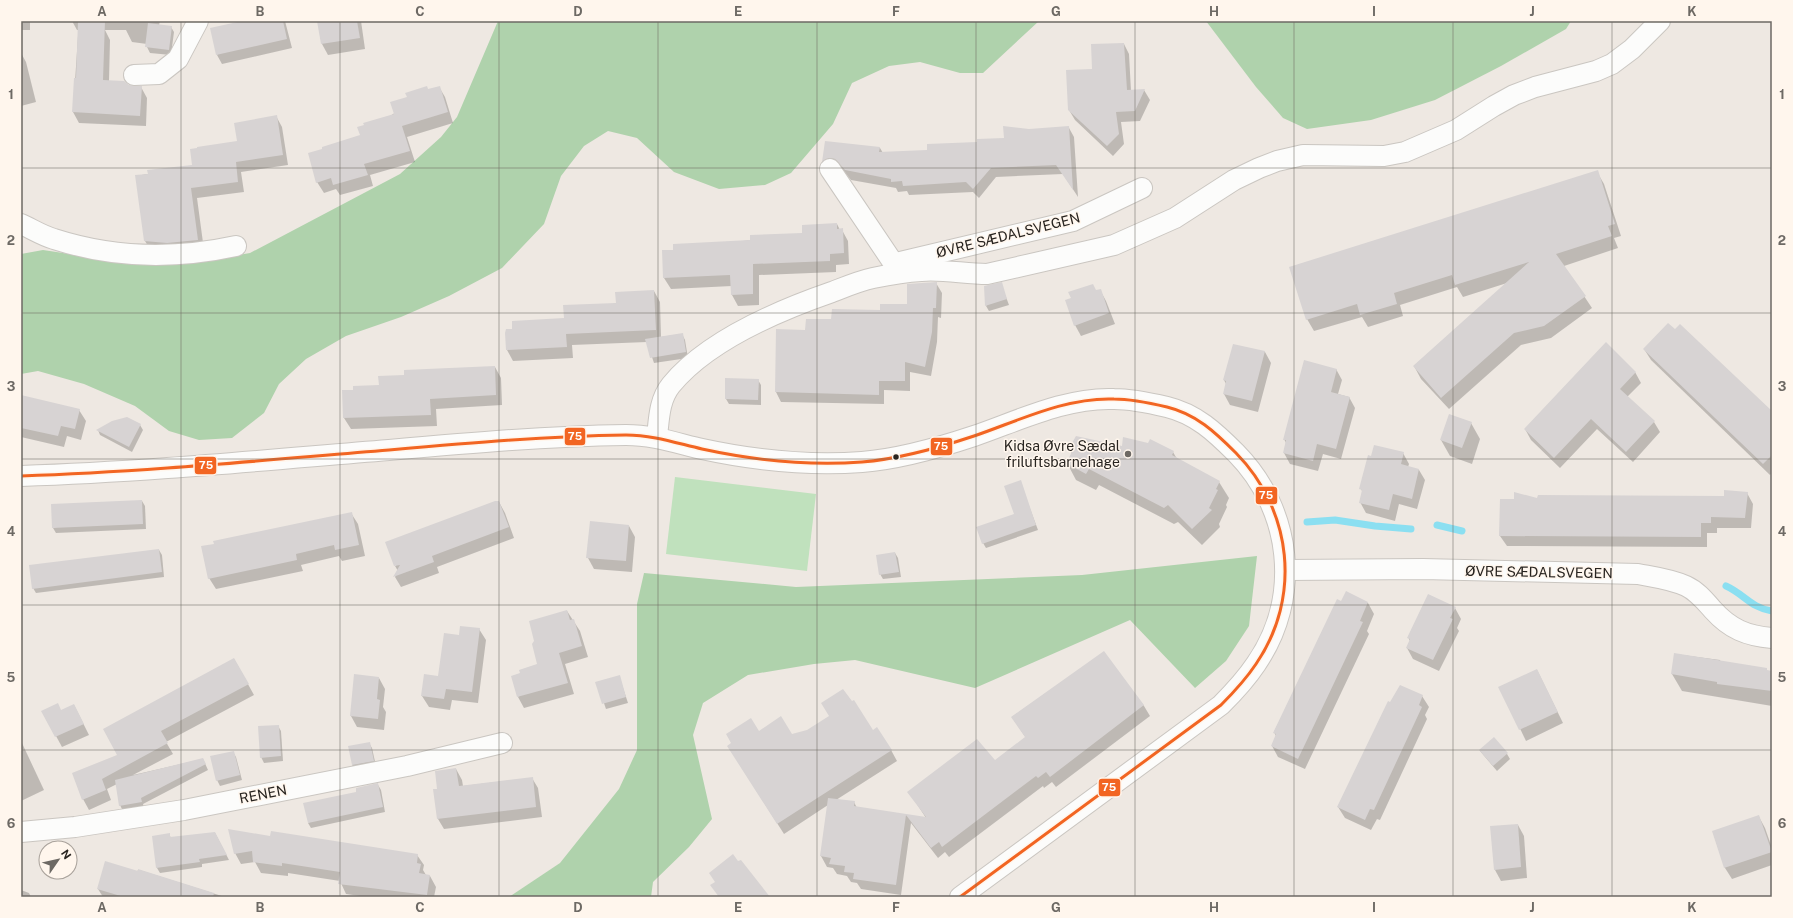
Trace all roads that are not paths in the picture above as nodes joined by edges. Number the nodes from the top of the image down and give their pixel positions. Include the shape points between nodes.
1 (198, 21) edge
2 (1660, 21) edge
3 (134, 74) dead end
4 (830, 170) dead end
5 (1142, 188) dead end
6 (21, 224) edge
7 (236, 246) dead end
8 (894, 264) junction
9 (871, 278) junction
10 (657, 437) junction
11 (21, 476) edge
12 (1286, 570) junction
13 (1772, 638) edge
14 (502, 742) dead end
15 (21, 832) edge
16 (960, 897) edge

1 - 3 street via 178,59 159,74
2 - 9 street, ØVRE SÆDALSVEGEN via 1632,49 1612,64 1514,95 1456,130 1405,152 1384,156 1303,155 1278,161 1234,180 1175,218 1114,245 987,274 943,270
4 - 8 street
5 - 8 street, ØVRE SÆDALSVEGEN via 1073,221
6 - 7 street via 53,239 93,249 136,255 173,255
8 - 9 street, ØVRE SÆDALSVEGEN
9 - 10 street, ØVRE SÆDALSVEGEN via 803,302 758,322 713,348 670,386 661,404
10 - 11 street via 632,435 490,441 208,465
10 - 12 street via 704,449 790,462 862,462 896,458 926,450 1079,402 1112,398 1167,407 1185,412 1202,422 1256,477 1277,521
12 - 13 street, ØVRE SÆDALSVEGEN via 1423,569 1638,574 1687,586 1734,628 1757,637
12 - 16 street via 1280,613 1270,640 1258,662 1236,690 1196,725
14 - 15 street, RENEN via 407,766 184,810 76,827

